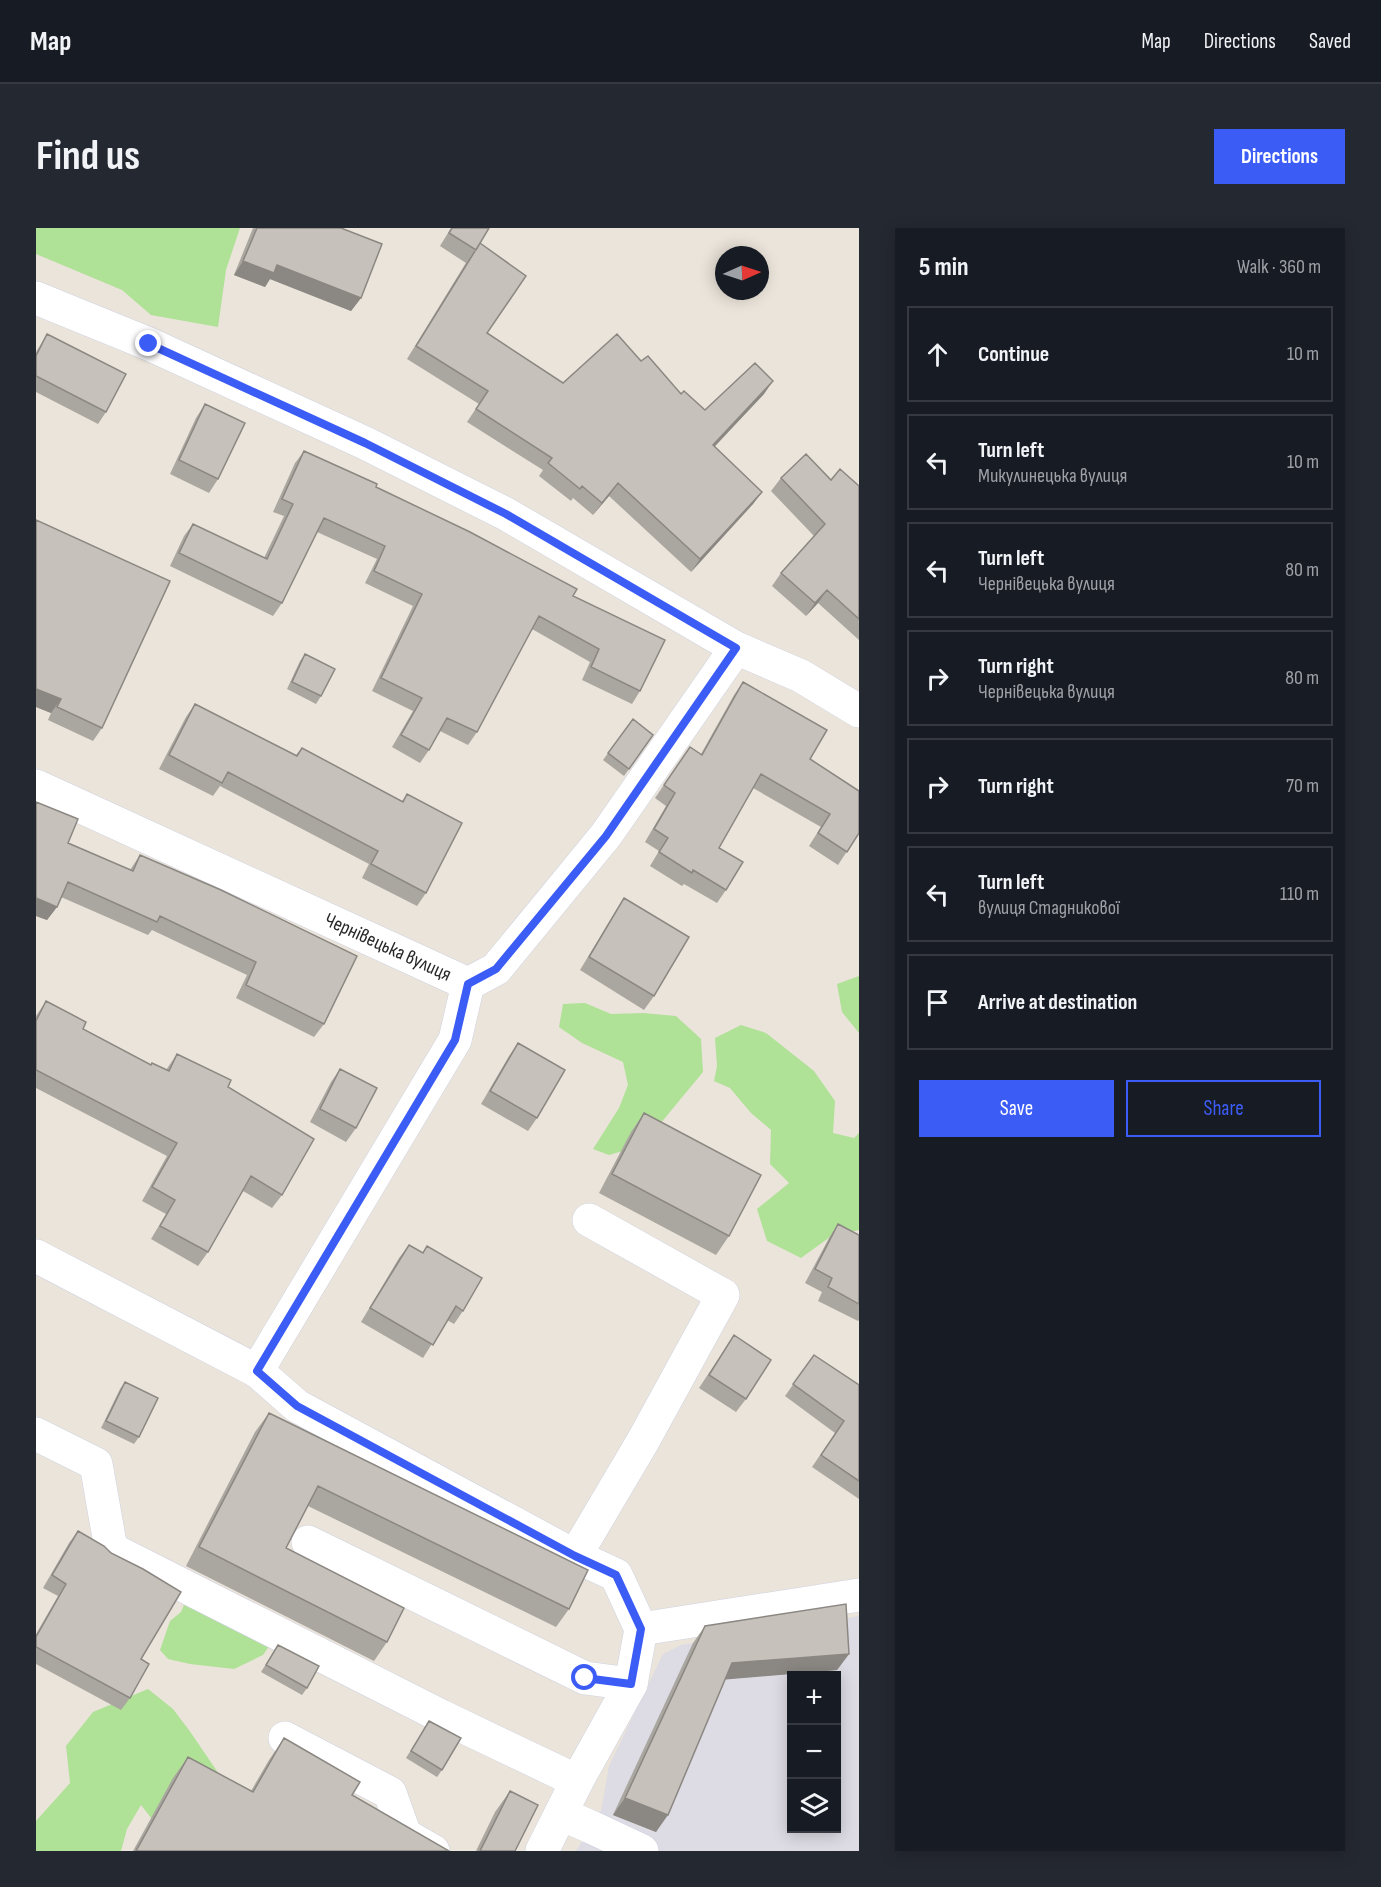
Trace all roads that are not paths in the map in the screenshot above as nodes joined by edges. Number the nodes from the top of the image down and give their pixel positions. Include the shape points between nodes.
1 (36, 298) edge
2 (736, 648) junction
3 (859, 711) edge
4 (36, 786) edge
5 (468, 984) junction
6 (589, 1220) dead end
7 (36, 1256) edge
8 (257, 1371) junction
9 (36, 1434) edge
10 (308, 1542) dead end
11 (575, 1556) junction
12 (859, 1595) edge
13 (641, 1629) junction
14 (631, 1684) junction
15 (285, 1738) edge
16 (577, 1781) junction
17 (561, 1814) junction
18 (433, 1851) edge
19 (542, 1851) edge
20 (642, 1851) edge

1 - 2 street via 149,344 365,443 506,514
2 - 3 street via 801,676
2 - 5 street via 606,836 496,969
4 - 5 street, Чернівецька вулиця
5 - 8 street, Чернівецька вулиця via 455,1040
6 - 11 street via 723,1295
7 - 8 street
8 - 11 street via 297,1406
9 - 16 street via 96,1464 111,1549
10 - 14 street via 585,1678
11 - 13 street via 616,1575
12 - 13 street
13 - 14 street
14 - 16 street
15 - 18 street via 390,1793 405,1835
16 - 17 street
17 - 19 street
17 - 20 street

